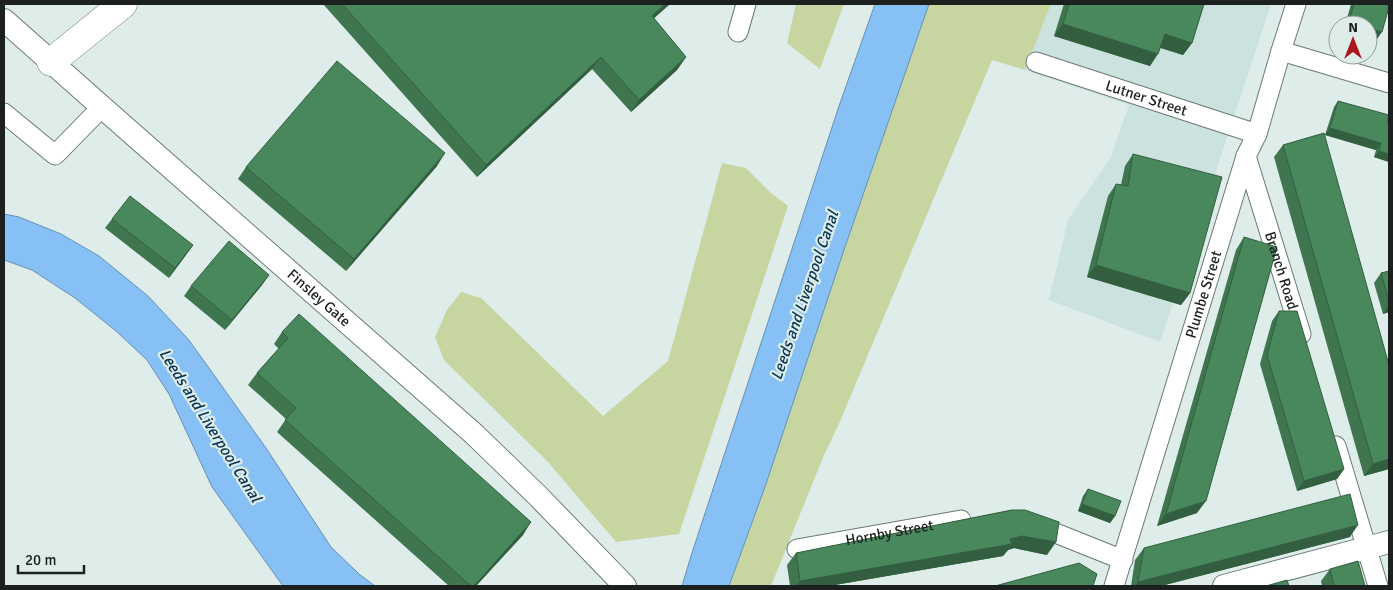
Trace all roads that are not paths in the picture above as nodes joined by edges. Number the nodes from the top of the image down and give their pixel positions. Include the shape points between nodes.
1 (123, 4) edge
2 (746, 4) edge
3 (1296, 4) edge
4 (4, 20) edge
5 (738, 32) dead end
6 (1281, 51) junction
7 (51, 62) junction
8 (1036, 62) dead end
9 (1389, 83) edge
10 (102, 107) junction
11 (4, 113) edge
12 (1257, 134) junction
13 (1246, 156) junction
14 (1308, 355) edge
15 (1331, 431) edge
16 (1015, 516) edge
17 (978, 518) edge
18 (1389, 542) edge
19 (1368, 548) junction
20 (797, 549) dead end
21 (1123, 560) junction
22 (1232, 585) edge
23 (625, 586) edge
24 (1114, 586) edge
25 (1378, 586) edge

1 - 7 main road
2 - 5 street
3 - 6 street, Plumbe Street
4 - 7 street, Finsley Gate
6 - 9 street
6 - 12 street, Plumbe Street
7 - 10 street, Finsley Gate
8 - 12 street, Lutner Street
10 - 11 street via 55,155
10 - 23 street, Finsley Gate via 474,434
12 - 13 street, Plumbe Street
13 - 14 street, Branch Road
13 - 21 street, Plumbe Street
15 - 19 street
16 - 21 street
17 - 20 street, Hornby Street
18 - 19 street
19 - 22 street
19 - 25 street
21 - 24 street, Plumbe Street

